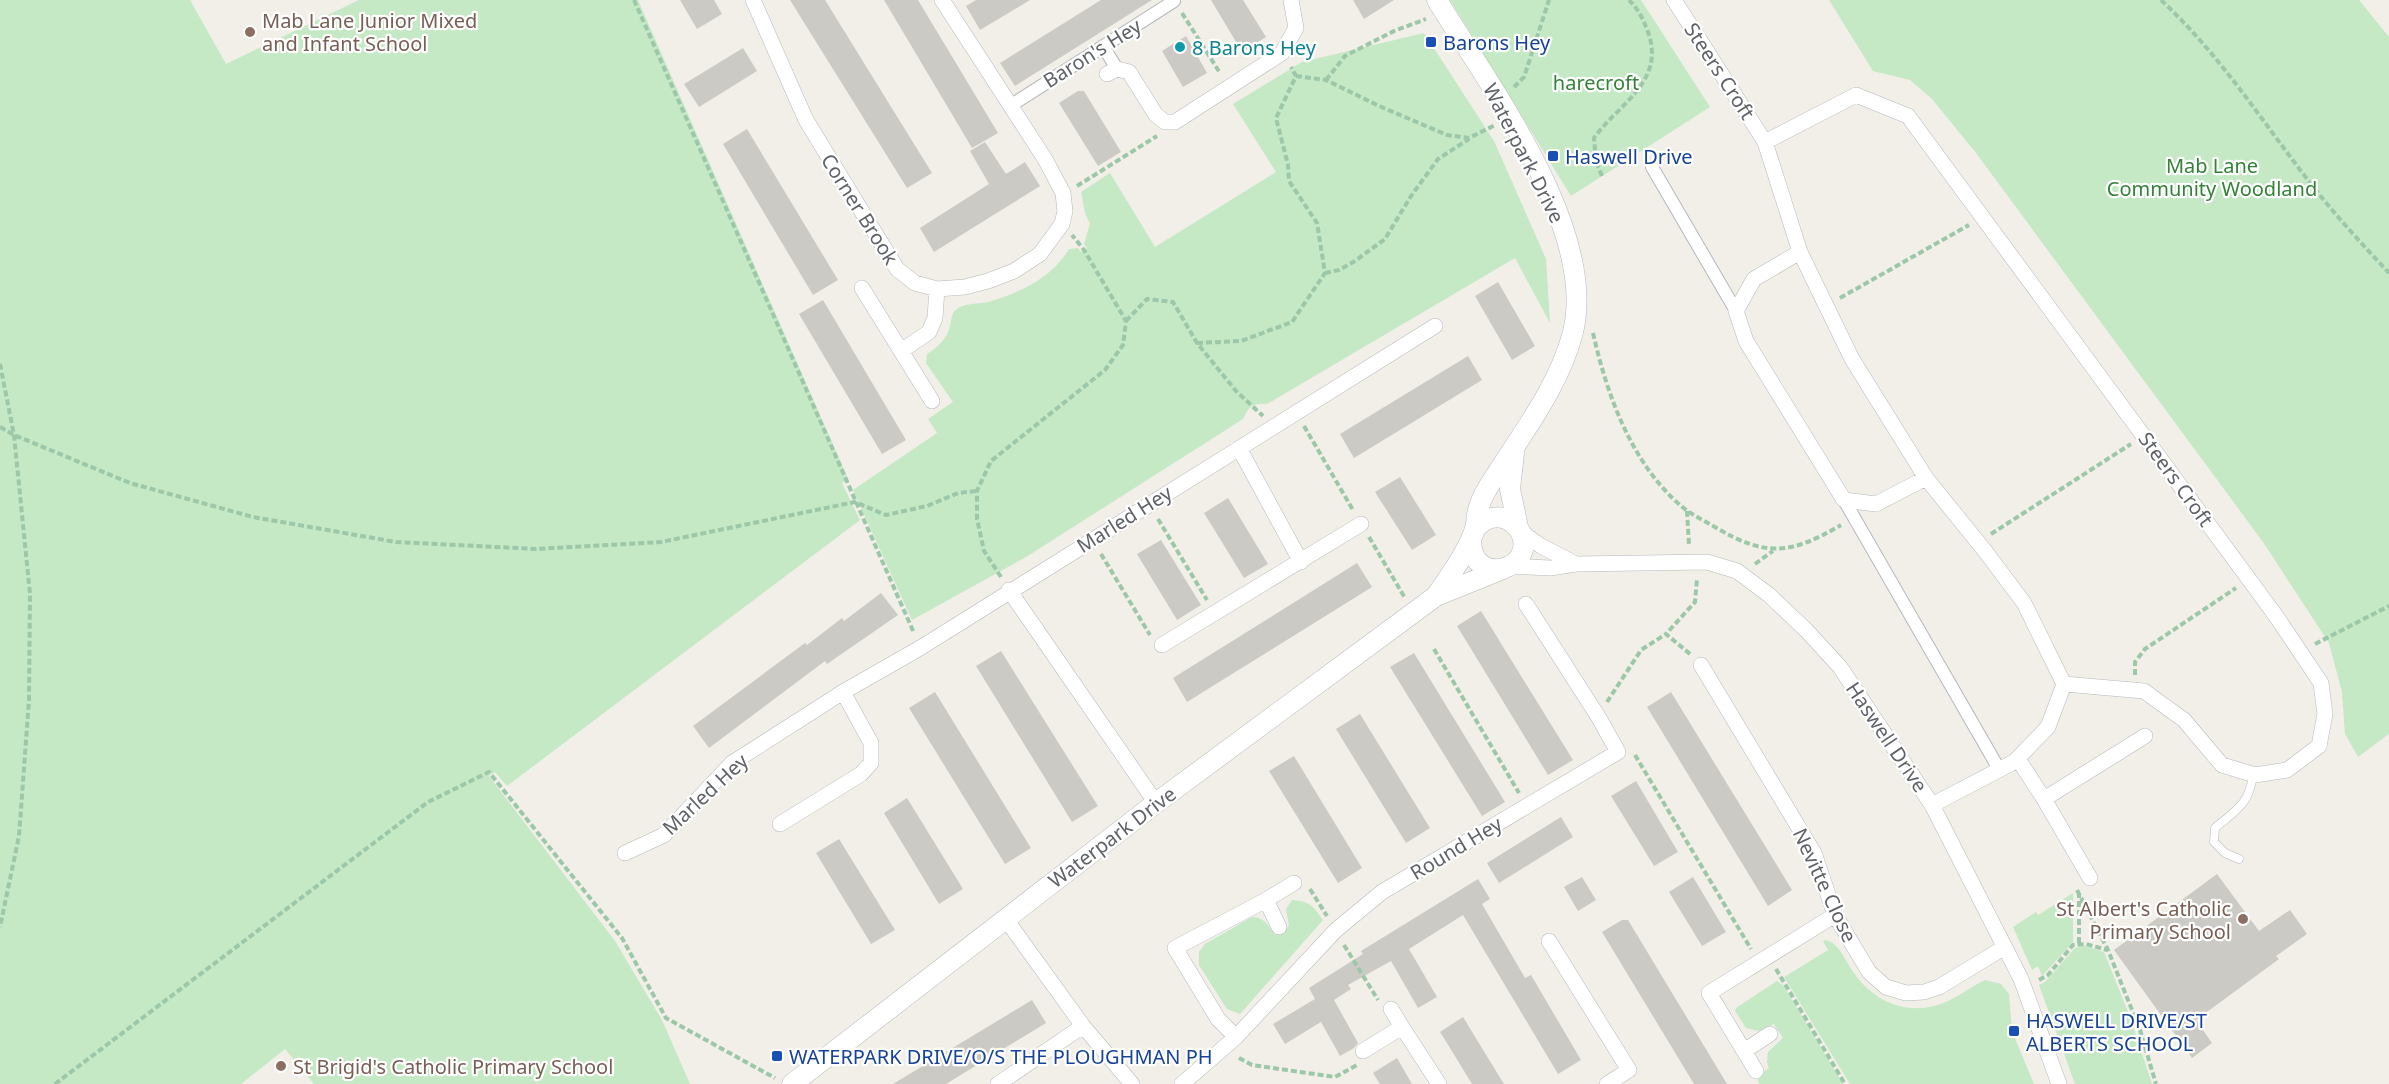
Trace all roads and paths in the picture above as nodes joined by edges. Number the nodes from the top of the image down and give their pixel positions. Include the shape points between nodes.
1 (634, 0) edge
2 (753, 0) edge
3 (942, 0) edge
4 (1291, 0) edge
5 (1549, 0) edge
6 (1629, 0) edge
7 (1674, 0) edge
8 (2161, 0) edge
9 (1174, 1) edge
10 (1441, 6) edge
11 (1103, 46) junction
12 (1282, 53) junction
13 (1112, 71) joint
14 (1296, 76) junction
15 (1326, 80) junction
16 (1228, 86) junction
17 (1507, 93) dead end
18 (1010, 106) junction
19 (1510, 118) junction
20 (1165, 122) junction
21 (1469, 138) junction
22 (1765, 142) junction
23 (1652, 167) dead end
24 (1602, 176) dead end
25 (1063, 193) junction
26 (1983, 217) junction
27 (1062, 224) junction
28 (1800, 252) junction
29 (1325, 273) junction
30 (2389, 273) edge
31 (861, 288) dead end
32 (937, 289) junction
33 (1826, 306) junction
34 (1736, 311) junction
35 (1126, 321) junction
36 (1435, 326) dead end
37 (1593, 331) dead end
38 (1197, 343) junction
39 (901, 351) junction
40 (0, 364) edge
41 (932, 401) dead end
42 (1273, 426) junction
43 (0, 427) edge
44 (14, 435) junction
45 (2144, 435) junction
46 (1515, 447) junction
47 (1239, 448) junction
48 (1926, 478) junction
49 (976, 490) junction
50 (1844, 500) junction
51 (855, 502) junction
52 (1149, 504) junction
53 (1687, 510) junction
54 (1854, 517) junction
55 (1361, 524) dead end
56 (1519, 529) junction
57 (1473, 534) junction
58 (1091, 539) junction
59 (1978, 543) junction
60 (1690, 561) junction
61 (1301, 562) junction
62 (1576, 564) junction
63 (1507, 567) junction
64 (2249, 579) junction
65 (1009, 590) junction
66 (1436, 596) junction
67 (1526, 604) dead end
68 (2389, 606) edge
69 (1215, 613) junction
70 (1666, 634) junction
71 (1162, 645) joint
72 (920, 648) junction
73 (1434, 649) dead end
74 (2300, 651) junction
75 (1701, 665) joint
76 (2064, 684) junction
77 (2136, 690) junction
78 (843, 692) junction
79 (1599, 718) junction
80 (2145, 736) dead end
81 (1618, 752) junction
82 (2018, 759) junction
83 (1999, 770) junction
84 (2253, 775) junction
85 (2044, 799) junction
86 (1156, 803) junction
87 (1932, 805) junction
88 (1526, 806) junction
89 (780, 824) dead end
90 (625, 852) dead end
91 (2238, 859) dead end
92 (2090, 878) joint
93 (1294, 883) dead end
94 (2079, 895) junction
95 (1266, 900) junction
96 (1835, 915) junction
97 (1005, 918) junction
98 (0, 927) edge
99 (1280, 927) dead end
100 (1549, 941) dead end
101 (2079, 943) junction
102 (2006, 947) junction
103 (2108, 950) junction
104 (1764, 960) junction
105 (2021, 979) junction
106 (1391, 1009) dead end
107 (1083, 1026) junction
108 (1402, 1027) junction
109 (1770, 1034) dead end
110 (1236, 1037) junction
111 (1223, 1049) junction
112 (1363, 1051) joint
113 (1744, 1051) junction
114 (1756, 1071) dead end
115 (784, 1081) edge
116 (55, 1084) edge
117 (998, 1084) edge
118 (1132, 1084) edge
119 (1182, 1084) edge
120 (1439, 1084) edge
121 (1607, 1084) edge
122 (1845, 1084) edge
123 (2059, 1084) edge
124 (2156, 1084) edge

1 - 51 path
2 - 32 street, Corner Brook via 806,120 897,269 915,283
3 - 18 street
4 - 12 street via 1296,28
5 - 17 path via 1524,77
6 - 24 path via 1640,10 1650,39 1652,67 1639,89 1594,138
7 - 22 street, Steers Croft
8 - 30 path via 2211,51 2311,184
9 - 11 street, Baron's Hey
9 - 16 path
10 - 15 path via 1345,56
10 - 19 street, Waterpark Drive
11 - 13 street
11 - 18 street, Baron's Hey
12 - 14 path
12 - 16 street
13 - 20 street, Baron's Hey via 1129,72 1156,115
14 - 15 path
14 - 29 path via 1276,118 1289,182 1317,223
15 - 21 path via 1447,135
16 - 20 street via 1175,122
18 - 25 street
19 - 21 path
19 - 46 street, Waterpark Drive via 1559,216 1573,264 1578,303 1565,357
20 - 25 path via 1159,135
21 - 29 path via 1438,159 1385,239 1355,261
22 - 26 street, Steers Croft via 1856,95 1908,116
22 - 28 street, Steers Croft
23 - 34 street
25 - 27 street
26 - 33 path
26 - 45 street, Steers Croft
27 - 32 street, Corner Brook via 1040,254 1014,270 965,287
27 - 35 path via 1084,250
28 - 33 street, Steers Croft
28 - 34 street via 1754,279
29 - 38 path via 1292,322 1241,341
31 - 39 street
32 - 39 street via 935,318 929,332
33 - 48 street, Steers Croft via 1852,359
34 - 50 street via 1746,341
35 - 38 path via 1147,299 1173,302
35 - 49 path via 1123,345 1106,370 992,461
36 - 42 street, Marled Hey
37 - 53 path via 1626,433 1642,462
38 - 42 path via 1236,391
39 - 41 street
40 - 44 path
42 - 47 street, Marled Hey
43 - 44 path
44 - 51 path via 130,483 253,517 396,542 537,549 661,542
44 - 98 path via 30,594 29,700 19,836
45 - 59 path
45 - 64 street, Steers Croft
46 - 56 street, Waterpark Drive via 1510,489
46 - 57 street, Waterpark Drive via 1478,507
47 - 52 street, Marled Hey
47 - 61 street
48 - 50 street via 1876,504
48 - 59 street, Steers Croft
49 - 51 path via 886,515
49 - 65 path via 984,551
50 - 54 street
51 - 72 path
52 - 58 street, Marled Hey
52 - 69 path
53 - 54 path via 1752,547 1774,551 1802,544
53 - 60 path
54 - 83 street
55 - 61 street
56 - 57 street via 1496,517 1488,519
56 - 62 street, Haswell Drive
56 - 63 street, Waterpark Drive via 1523,538 1521,554
57 - 63 street via 1473,556 1479,563 1495,570
57 - 66 street, Waterpark Drive
58 - 65 street, Marled Hey
58 - 71 path via 1153,640
59 - 76 street, Steers Croft via 2024,603
60 - 62 street, Haswell Drive
60 - 70 path via 1697,580 1695,602
60 - 87 street, Haswell Drive via 1737,571 1806,630 1840,667
61 - 69 street
62 - 63 street, Haswell Drive
63 - 66 street, Waterpark Drive
64 - 74 street, Steers Croft
64 - 77 path via 2145,648 2135,663
65 - 72 street, Marled Hey
65 - 86 street
66 - 86 street, Waterpark Drive
67 - 79 street
68 - 74 path
69 - 71 street
70 - 75 path
70 - 79 path via 1641,650
72 - 78 street, Marled Hey
73 - 88 path
74 - 84 street, Steers Croft via 2321,683 2325,714 2319,746 2287,770
75 - 96 street, Nevitte Close via 1814,853
76 - 77 street, Steers Croft
76 - 82 street via 2048,727
77 - 84 street, Steers Croft via 2144,691 2184,720 2222,765
78 - 89 street via 871,743 871,763 861,774
78 - 90 street, Marled Hey via 732,763 664,835
79 - 81 street
80 - 85 street
81 - 88 street, Round Hey
81 - 104 path via 1629,744
82 - 83 street
82 - 85 street
83 - 87 street
84 - 91 lane via 2250,792 2241,807 2215,828 2214,842
85 - 92 street
86 - 97 street, Waterpark Drive
87 - 102 street, Haswell Drive
88 - 110 street, Round Hey via 1382,892 1336,930
92 - 94 path via 2077,889
93 - 95 street
94 - 101 path
94 - 103 path
95 - 99 street
95 - 110 street via 1175,948 1218,1019
96 - 102 street, Nevitte Close via 1869,972 1886,987 1906,993 1939,987
96 - 104 street
97 - 107 street
97 - 115 street, Waterpark Drive
100 - 121 street via 1629,1070
101 - 103 path
101 - 105 path via 2040,981 2036,973
102 - 105 street, Haswell Drive
103 - 124 path via 2140,1030
104 - 113 street via 1709,993
104 - 122 path
105 - 123 street, Haswell Drive
106 - 108 street
107 - 117 street
107 - 118 street
108 - 112 street
108 - 120 street
109 - 113 street
110 - 111 street, Round Hey
111 - 112 path via 1252,1065 1335,1077 1359,1064
111 - 119 street, Round Hey
113 - 114 street
115 - 116 path via 666,1018 622,938 489,771 428,802

